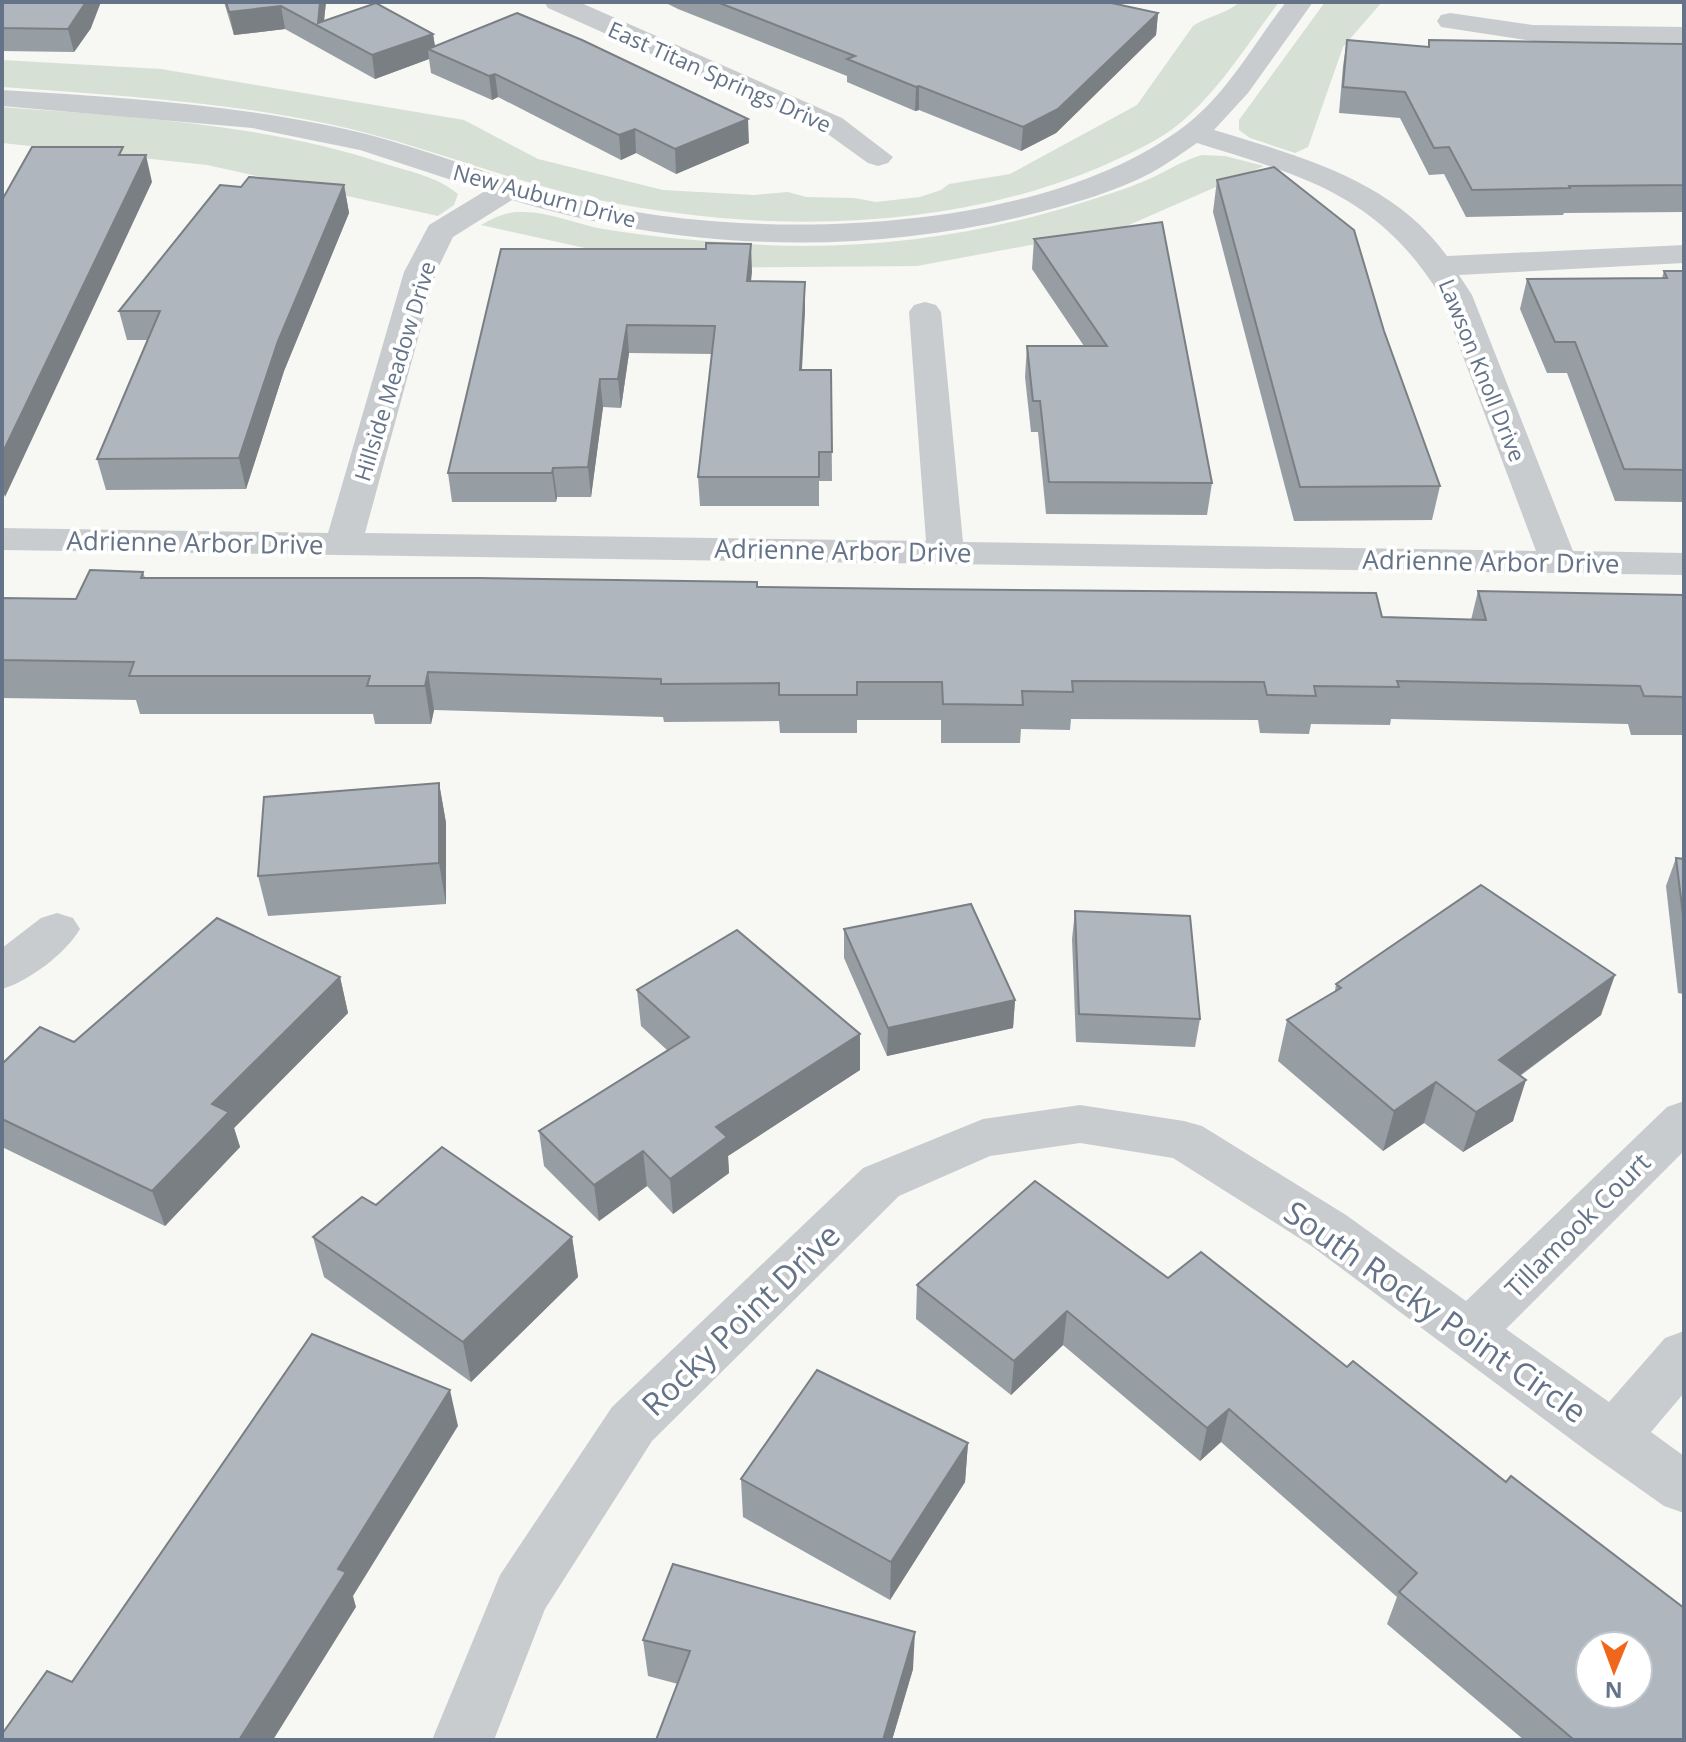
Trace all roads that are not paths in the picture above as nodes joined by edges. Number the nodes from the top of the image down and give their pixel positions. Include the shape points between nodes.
1 (557, 2) edge
2 (1300, 2) edge
3 (1450, 21) dead end
4 (1684, 35) edge
5 (2, 98) edge
6 (1194, 133) junction
7 (878, 157) dead end
8 (508, 189) junction
9 (1684, 254) edge
10 (1441, 266) junction
11 (925, 312) dead end
12 (2, 539) edge
13 (344, 543) junction
14 (945, 552) junction
15 (1559, 563) junction
16 (1684, 564) edge
17 (57, 929) dead end
18 (2, 972) edge
19 (1684, 1120) edge
20 (1184, 1140) joint
21 (1470, 1331) junction
22 (1684, 1354) edge
23 (1612, 1438) junction
24 (1684, 1488) edge
25 (463, 1740) edge

1 - 7 street, East Titan Springs Drive via 832,124
2 - 6 street, New Auburn Drive via 1222,108
3 - 4 street via 1533,33
5 - 8 street, New Auburn Drive via 255,120 369,144
6 - 8 street, New Auburn Drive via 1153,161 1074,193 985,216 890,229 712,231 617,218
6 - 10 street, Lawson Knoll Drive via 1320,175 1379,204 1420,239
8 - 13 street, Hillside Meadow Drive via 440,232 420,272
9 - 10 street
10 - 15 street, Lawson Knoll Drive
11 - 14 street
12 - 13 street, Adrienne Arbor Drive
13 - 14 street, Adrienne Arbor Drive
14 - 15 street, Adrienne Arbor Drive
15 - 16 street, Adrienne Arbor Drive
17 - 18 street
19 - 21 street, Tillamook Court
20 - 21 street, South Rocky Point Circle via 1328,1230
20 - 25 street, Rocky Point Drive via 1080,1124 983,1138 881,1182 632,1424 521,1594
21 - 23 street, South Rocky Point Circle
22 - 23 street
23 - 24 street, South Rocky Point Circle

